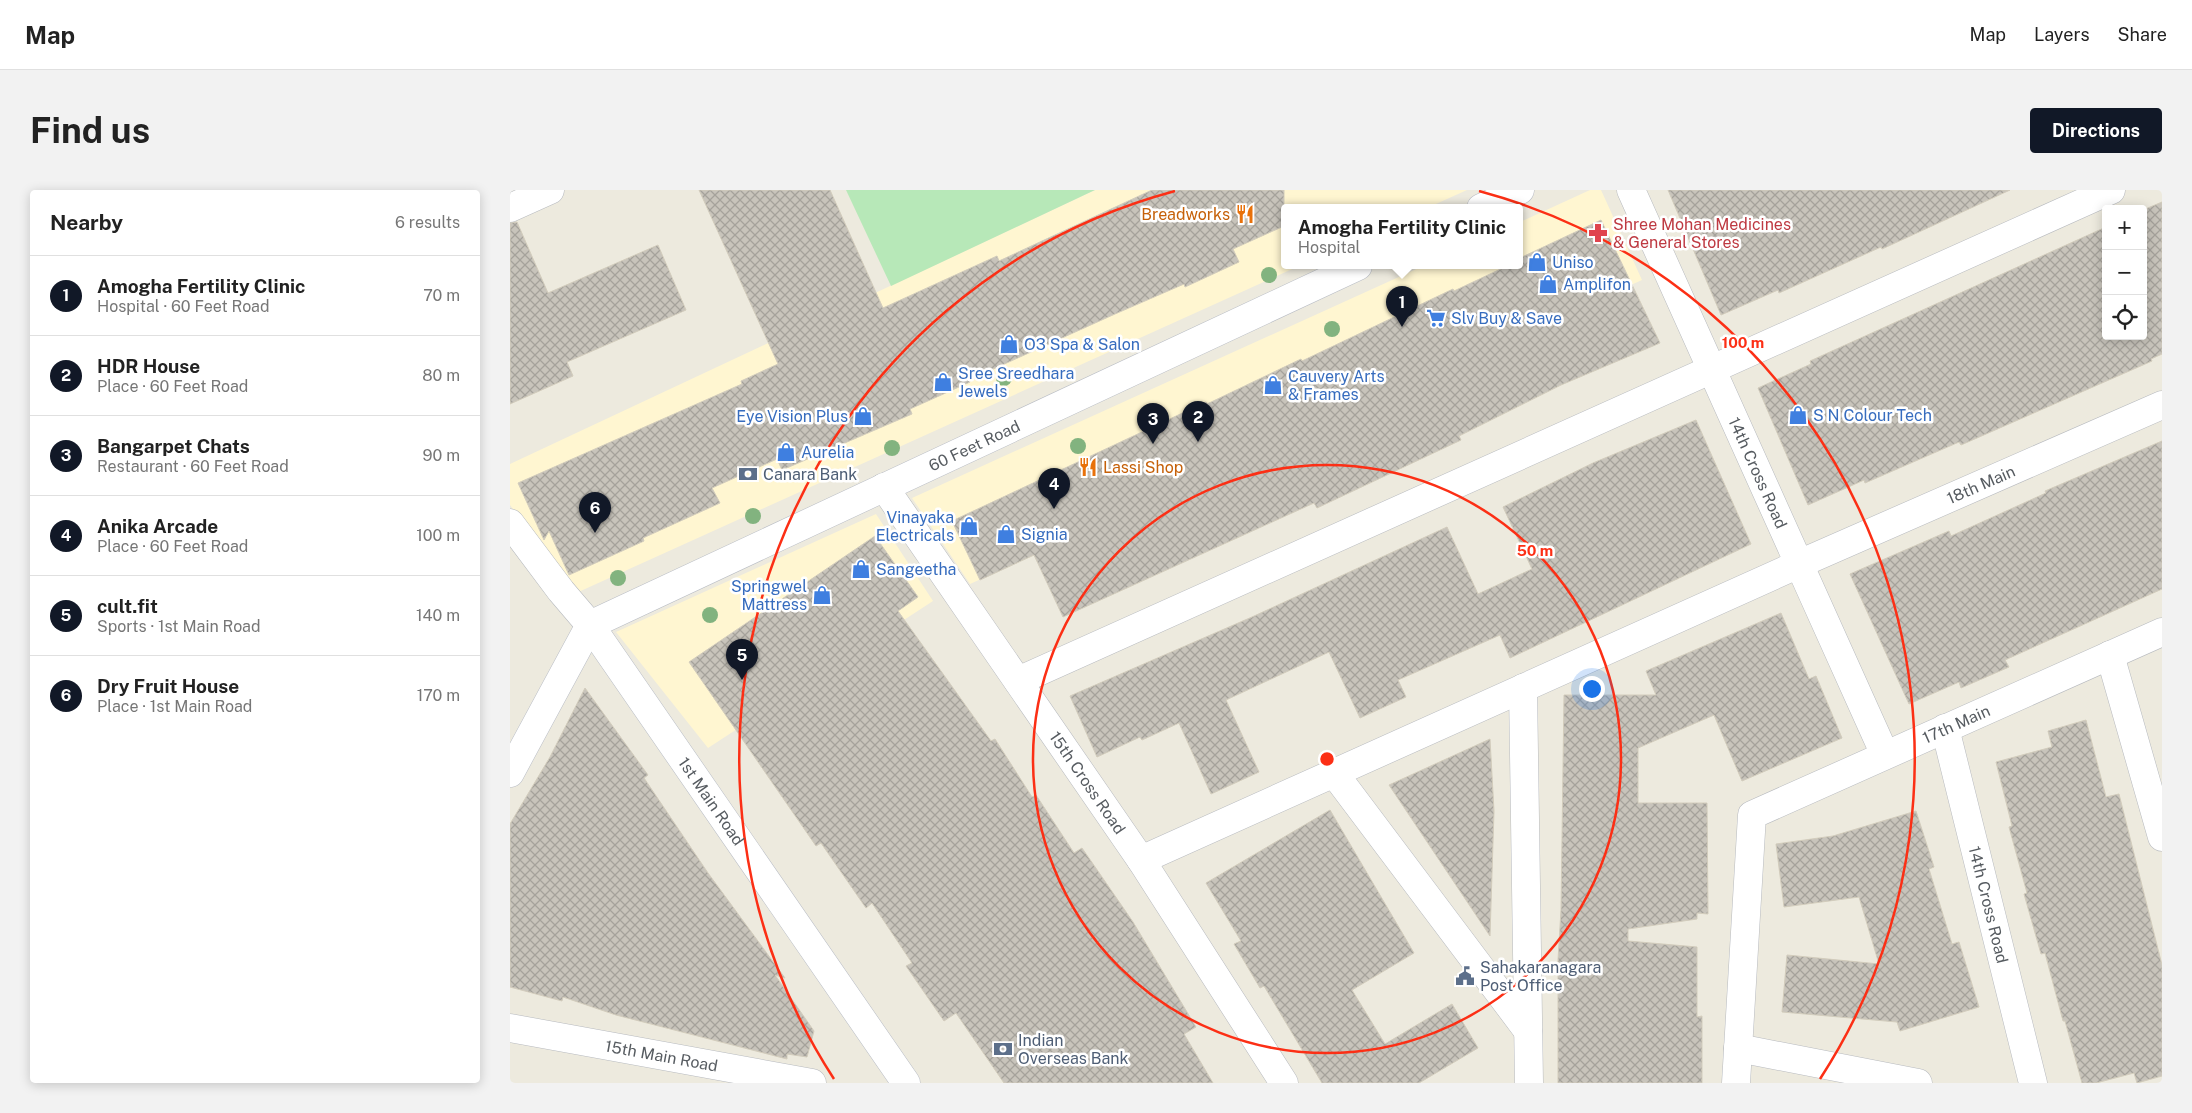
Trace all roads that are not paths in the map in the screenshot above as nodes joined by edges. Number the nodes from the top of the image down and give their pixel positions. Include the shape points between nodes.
1 (550, 190) edge
2 (1520, 190) edge
3 (1631, 190) edge
4 (2111, 190) edge
5 (1490, 204) edge
6 (510, 208) edge
7 (1352, 269) edge
8 (1711, 370) junction
9 (2162, 405) edge
10 (884, 487) junction
11 (510, 523) edge
12 (1799, 564) junction
13 (590, 624) junction
14 (2162, 632) edge
15 (2110, 655) junction
16 (1018, 681) junction
17 (1524, 688) junction
18 (1945, 728) junction
19 (1885, 755) junction
20 (510, 773) edge
21 (1334, 773) junction
22 (2162, 837) edge
23 (1141, 860) junction
24 (510, 1028) edge
25 (1528, 1031) junction
26 (1738, 1048) junction
27 (812, 1083) edge
28 (906, 1083) edge
29 (1284, 1083) edge
30 (1529, 1083) edge
31 (1736, 1083) edge
32 (1918, 1083) edge
33 (2033, 1083) edge

1 - 6 street
2 - 5 street
3 - 8 street, 14th Cross Road
4 - 8 street
7 - 10 street, 60 Feet Road
8 - 12 street, 14th Cross Road
8 - 16 street
9 - 12 street, 18th Main
10 - 13 street, 60 Feet Road
10 - 16 street, 15th Cross Road
11 - 13 street, 1st Main Road
12 - 17 street, 18th Main
12 - 19 street, 14th Cross Road
13 - 20 street
13 - 28 street, 1st Main Road
14 - 15 street, 17th Main
15 - 18 street, 17th Main
15 - 22 street
16 - 23 street, 15th Cross Road
17 - 21 street, 18th Main
17 - 25 street
18 - 19 street, 17th Main
18 - 33 street, 14th Cross Road
19 - 26 street, 17th Main via 1752,815
21 - 23 street, 18th Main
21 - 25 street
23 - 29 street, 15th Cross Road
24 - 27 street, 15th Main Road
25 - 30 street
26 - 31 street
26 - 32 street

